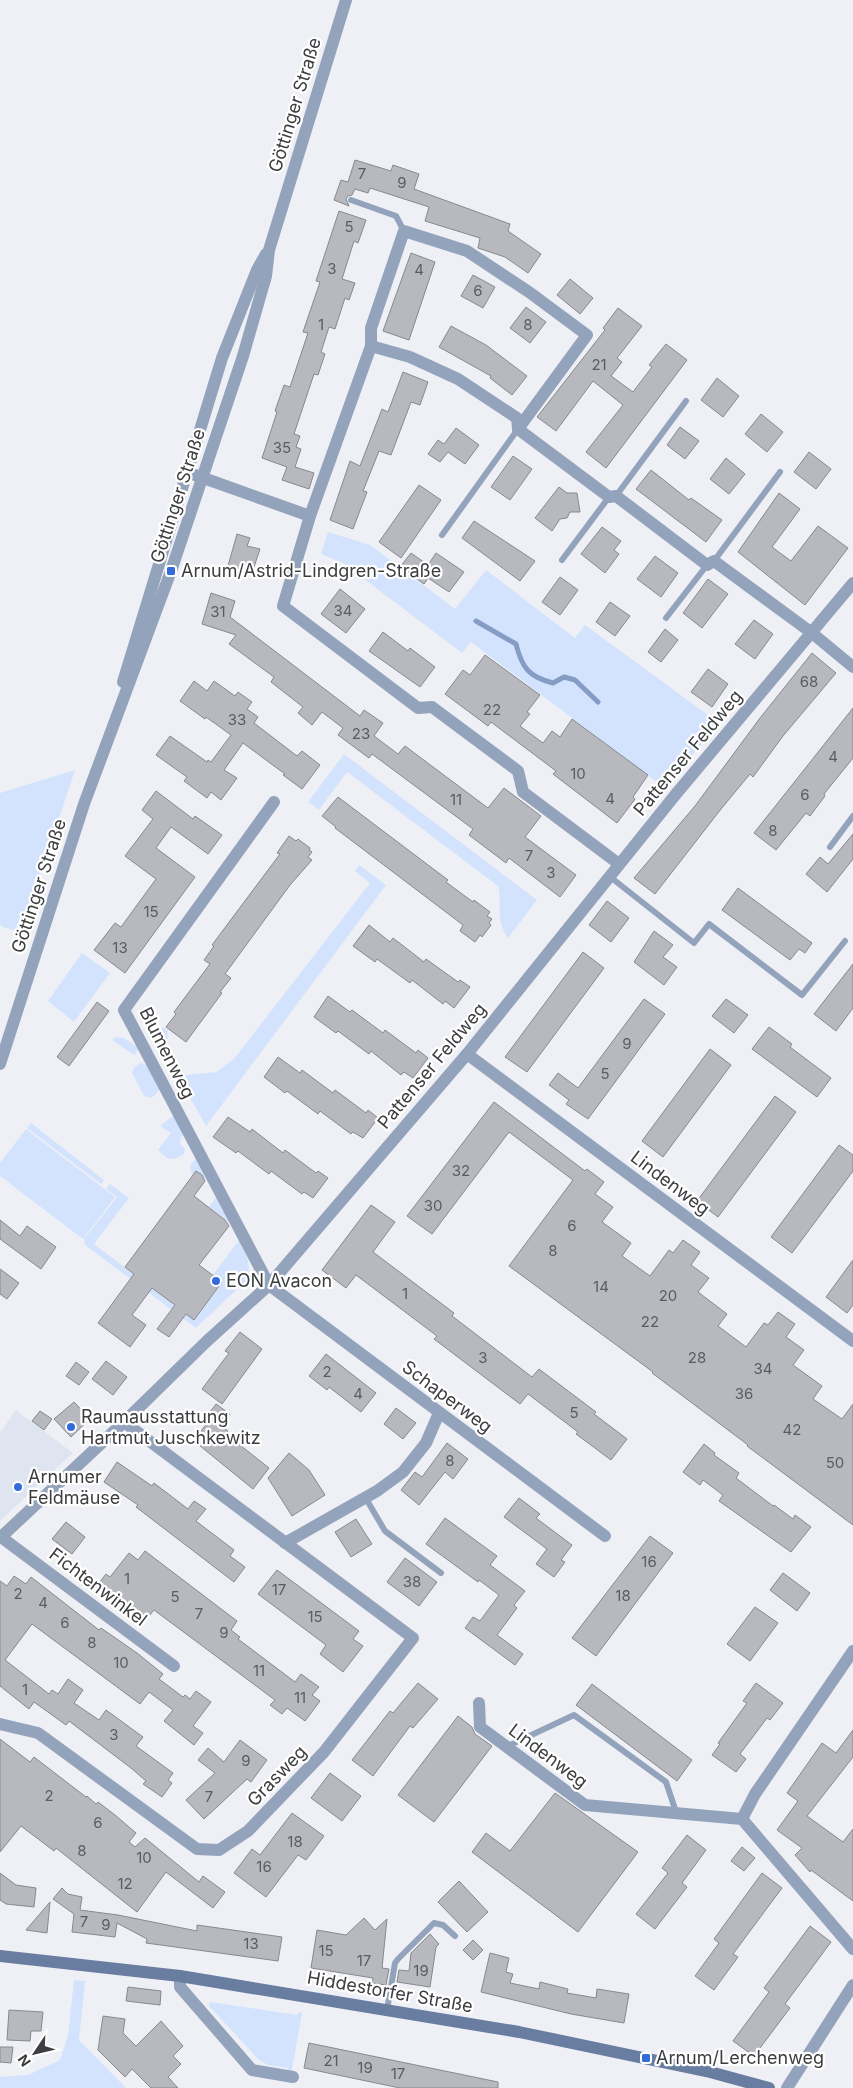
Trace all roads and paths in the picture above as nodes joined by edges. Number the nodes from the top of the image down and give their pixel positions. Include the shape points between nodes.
1 (346, 0) edge
2 (351, 200) dead end
3 (404, 230) junction
4 (269, 250) junction
5 (371, 346) junction
6 (686, 401) dead end
7 (518, 428) junction
8 (187, 472) junction
9 (780, 472) dead end
10 (202, 478) junction
11 (613, 496) junction
12 (310, 516) junction
13 (442, 535) dead end
14 (562, 560) dead end
15 (711, 563) junction
16 (853, 583) edge
17 (666, 618) dead end
18 (812, 633) junction
19 (853, 667) edge
20 (104, 748) junction
21 (274, 802) dead end
22 (853, 816) edge
23 (830, 847) dead end
24 (619, 864) junction
25 (609, 876) junction
26 (845, 941) dead end
27 (467, 1054) junction
28 (0, 1064) edge
29 (269, 1285) junction
30 (853, 1341) edge
31 (439, 1413) junction
32 (124, 1422) junction
33 (365, 1497) junction
34 (605, 1536) dead end
35 (0, 1537) edge
36 (285, 1543) junction
37 (441, 1573) dead end
38 (853, 1651) edge
39 (174, 1666) dead end
40 (479, 1703) dead end
41 (0, 1724) edge
42 (506, 1747) junction
43 (676, 1812) junction
44 (742, 1819) junction
45 (455, 1936) dead end
46 (853, 1949) edge
47 (0, 1956) edge
48 (180, 1976) junction
49 (853, 1985) edge
50 (387, 2010) junction
51 (294, 2078) dead end
52 (769, 2088) edge
53 (787, 2088) edge

1 - 4 street, Göttinger Straße
2 - 3 lane via 396,216
3 - 5 street via 372,328
3 - 7 street via 467,251 587,335
4 - 8 street, Göttinger Straße via 256,270 222,358
4 - 10 street, Göttinger Straße via 266,276 251,329
5 - 7 street via 410,357 458,379 516,418
5 - 12 street
6 - 11 lane
7 - 11 street
7 - 13 lane
8 - 10 street
8 - 20 street, Göttinger Straße
9 - 15 lane
10 - 12 street
10 - 20 street, Göttinger Straße via 138,664
11 - 14 lane
11 - 15 street
12 - 24 street via 283,606 418,708 432,707 518,771 523,792
15 - 17 lane
15 - 18 street
16 - 18 street, Pattenser Feldweg
18 - 19 street
18 - 24 street, Pattenser Feldweg
20 - 28 street, Göttinger Straße
21 - 29 street, Blumenweg via 124,1010
22 - 23 lane
24 - 25 street, Pattenser Feldweg
25 - 26 lane via 694,943 709,924 802,995
25 - 27 street, Pattenser Feldweg
27 - 29 street, Pattenser Feldweg
27 - 30 street, Lindenweg
29 - 31 street, Schaperweg
29 - 32 street, Pattenser Feldweg
31 - 33 street via 426,1444 403,1472
31 - 34 street, Schaperweg
32 - 35 street, Pattenser Feldweg
32 - 36 street, Grasweg
33 - 36 street
33 - 37 lane via 385,1531
35 - 39 street, Fichtenwinkel
36 - 41 street, Grasweg via 413,1638 324,1752 248,1831 219,1850 197,1849 38,1733
38 - 44 street
40 - 42 street, Lindenweg via 480,1727
42 - 43 street, Lindenweg via 585,1805
42 - 43 lane via 574,1715 666,1782
43 - 44 street, Lindenweg
44 - 46 street
45 - 50 lane via 444,1925 434,1923 398,1959
47 - 48 main road, Hiddestorfer Straße
48 - 50 main road, Hiddestorfer Straße
48 - 51 street via 180,1988 252,2070
49 - 53 street
50 - 52 main road, Hiddestorfer Straße via 519,2032 710,2072

